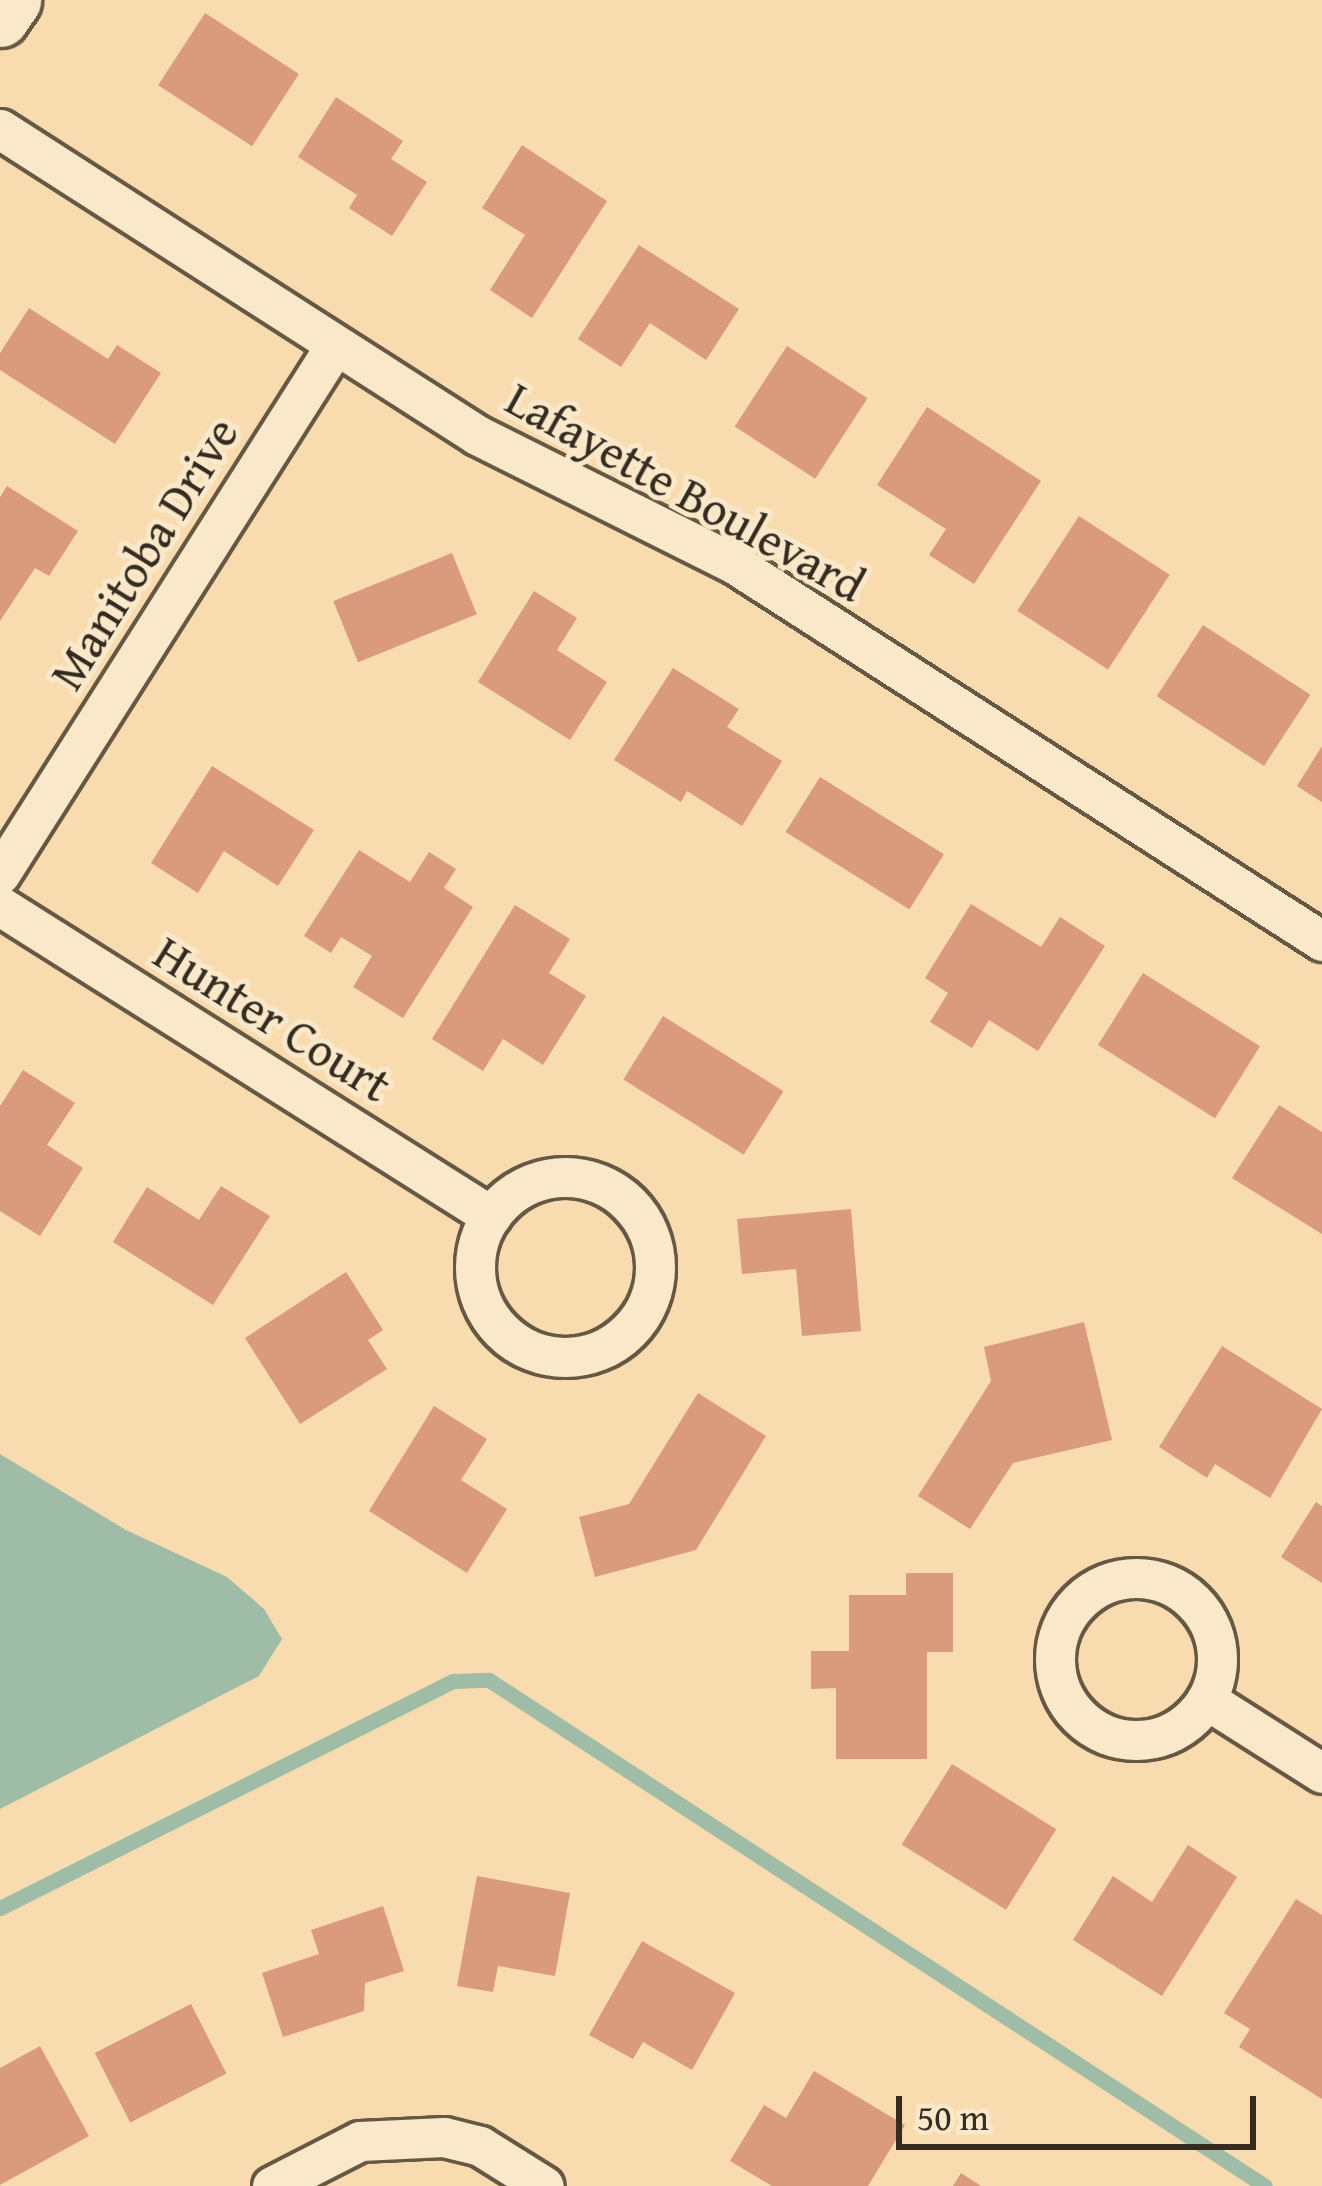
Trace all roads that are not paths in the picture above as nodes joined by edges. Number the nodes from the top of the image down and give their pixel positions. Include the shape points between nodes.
1 (12, 0) edge
2 (0, 18) edge
3 (0, 130) edge
4 (334, 347) junction
5 (0, 874) edge
6 (0, 906) edge
7 (1322, 941) edge
8 (490, 1216) junction
9 (1207, 1700) junction
10 (1322, 1773) edge
11 (272, 2186) edge
12 (544, 2186) edge

1 - 2 street
3 - 4 street, Lafayette Boulevard
4 - 5 street, Manitoba Drive
4 - 7 street, Lafayette Boulevard via 477,435 733,563
6 - 8 street, Hunter Court
8 - 8 street via 477,1257 481,1300 518,1344 574,1357 615,1341 645,1310 655,1250 625,1198 569,1176 512,1194
9 - 9 street via 1217,1646 1208,1619 1180,1590 1141,1577 1114,1580 1069,1613 1058,1636 1060,1688 1093,1728 1143,1740 1168,1734
9 - 10 street
11 - 12 street via 360,2141 444,2137 480,2146

